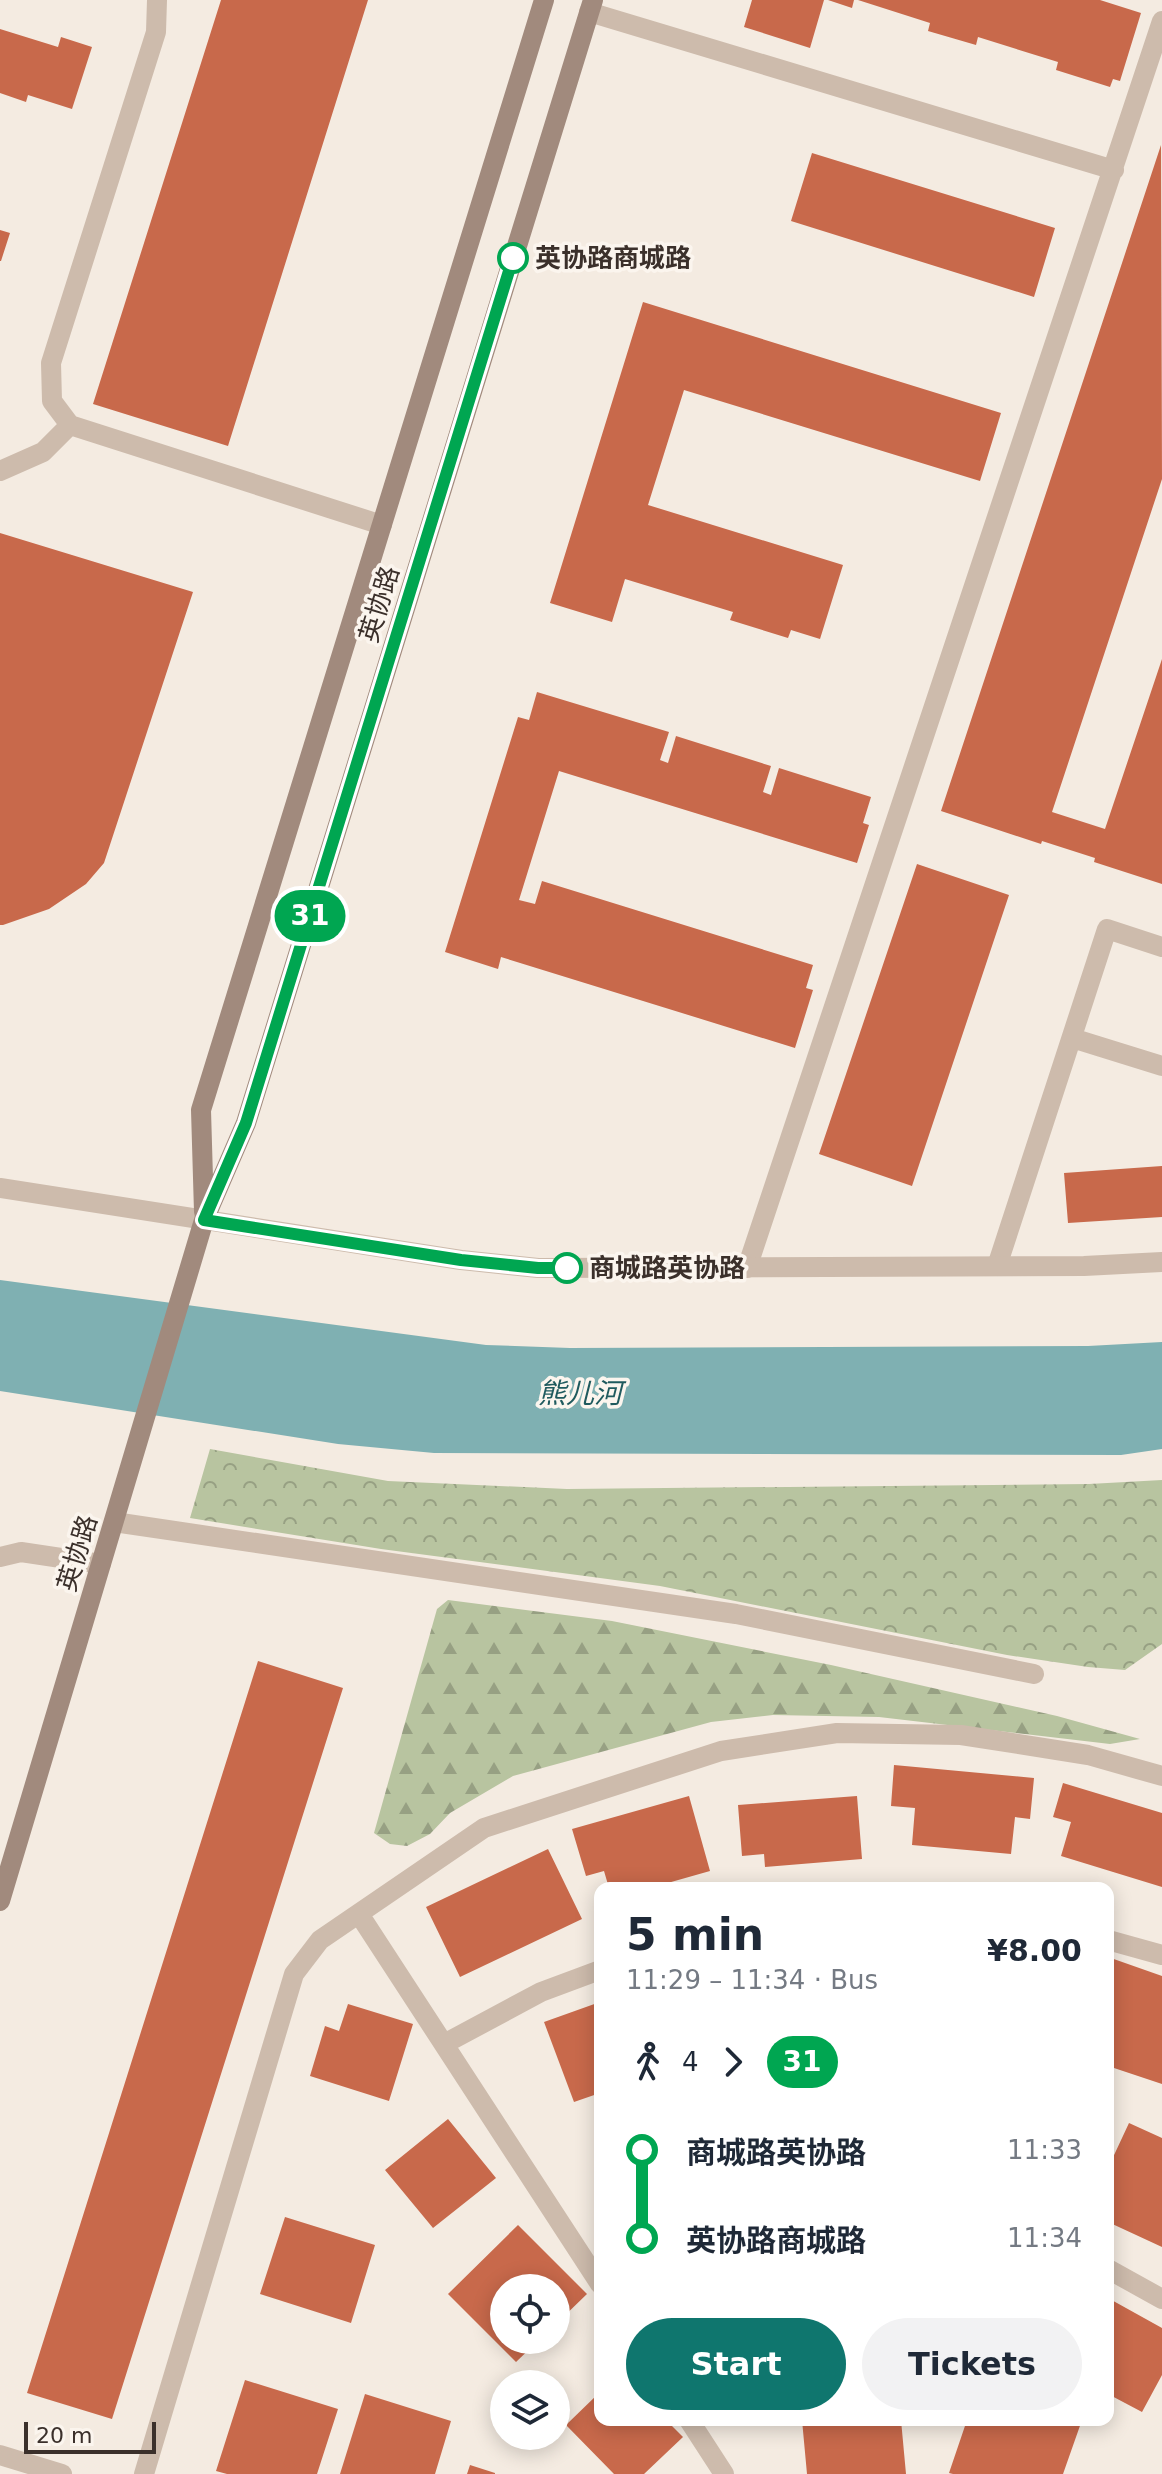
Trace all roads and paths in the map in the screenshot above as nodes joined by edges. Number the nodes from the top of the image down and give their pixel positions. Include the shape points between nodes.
1 (157, 0) edge
2 (544, 0) edge
3 (591, 6) edge
4 (1162, 21) edge
5 (1114, 170) junction
6 (70, 425) junction
7 (0, 471) edge
8 (382, 525) junction
9 (1162, 947) edge
10 (1072, 1038) junction
11 (1162, 1066) edge
12 (0, 1188) edge
13 (204, 1220) junction
14 (1162, 1262) edge
15 (997, 1266) junction
16 (747, 1268) junction
17 (114, 1522) junction
18 (0, 1557) edge
19 (101, 1564) junction
20 (1034, 1674) dead end
21 (1162, 1776) edge
22 (0, 1901) edge
23 (359, 1914) junction
24 (1114, 1942) edge
25 (1162, 1955) edge
26 (594, 1972) edge
27 (444, 2044) junction
28 (1114, 2272) edge
29 (594, 2275) edge
30 (1162, 2299) edge
31 (693, 2426) edge
32 (0, 2455) edge
33 (62, 2474) edge
34 (144, 2474) edge
35 (724, 2474) edge

1 - 6 street via 156,32 51,363 52,401
2 - 8 street, 英协路
3 - 5 street
3 - 13 street, 英协路 via 246,1123
4 - 5 street
5 - 16 street
6 - 7 street via 43,452
6 - 8 street
8 - 13 street, 英协路 via 201,1110
9 - 10 street via 1107,929
10 - 11 street
10 - 15 street
12 - 13 street
13 - 16 street via 538,1268
13 - 17 street, 英协路
14 - 15 street
15 - 16 street
17 - 19 street, 英协路
17 - 20 street via 736,1614
18 - 19 street via 21,1552
19 - 22 street, 英协路
21 - 23 street via 1088,1755 961,1735 837,1733 721,1751 484,1828
23 - 27 street
23 - 34 street via 320,1940 294,1974
24 - 25 street
26 - 27 street via 541,1992
27 - 29 street
28 - 30 street
31 - 35 street
32 - 33 street

